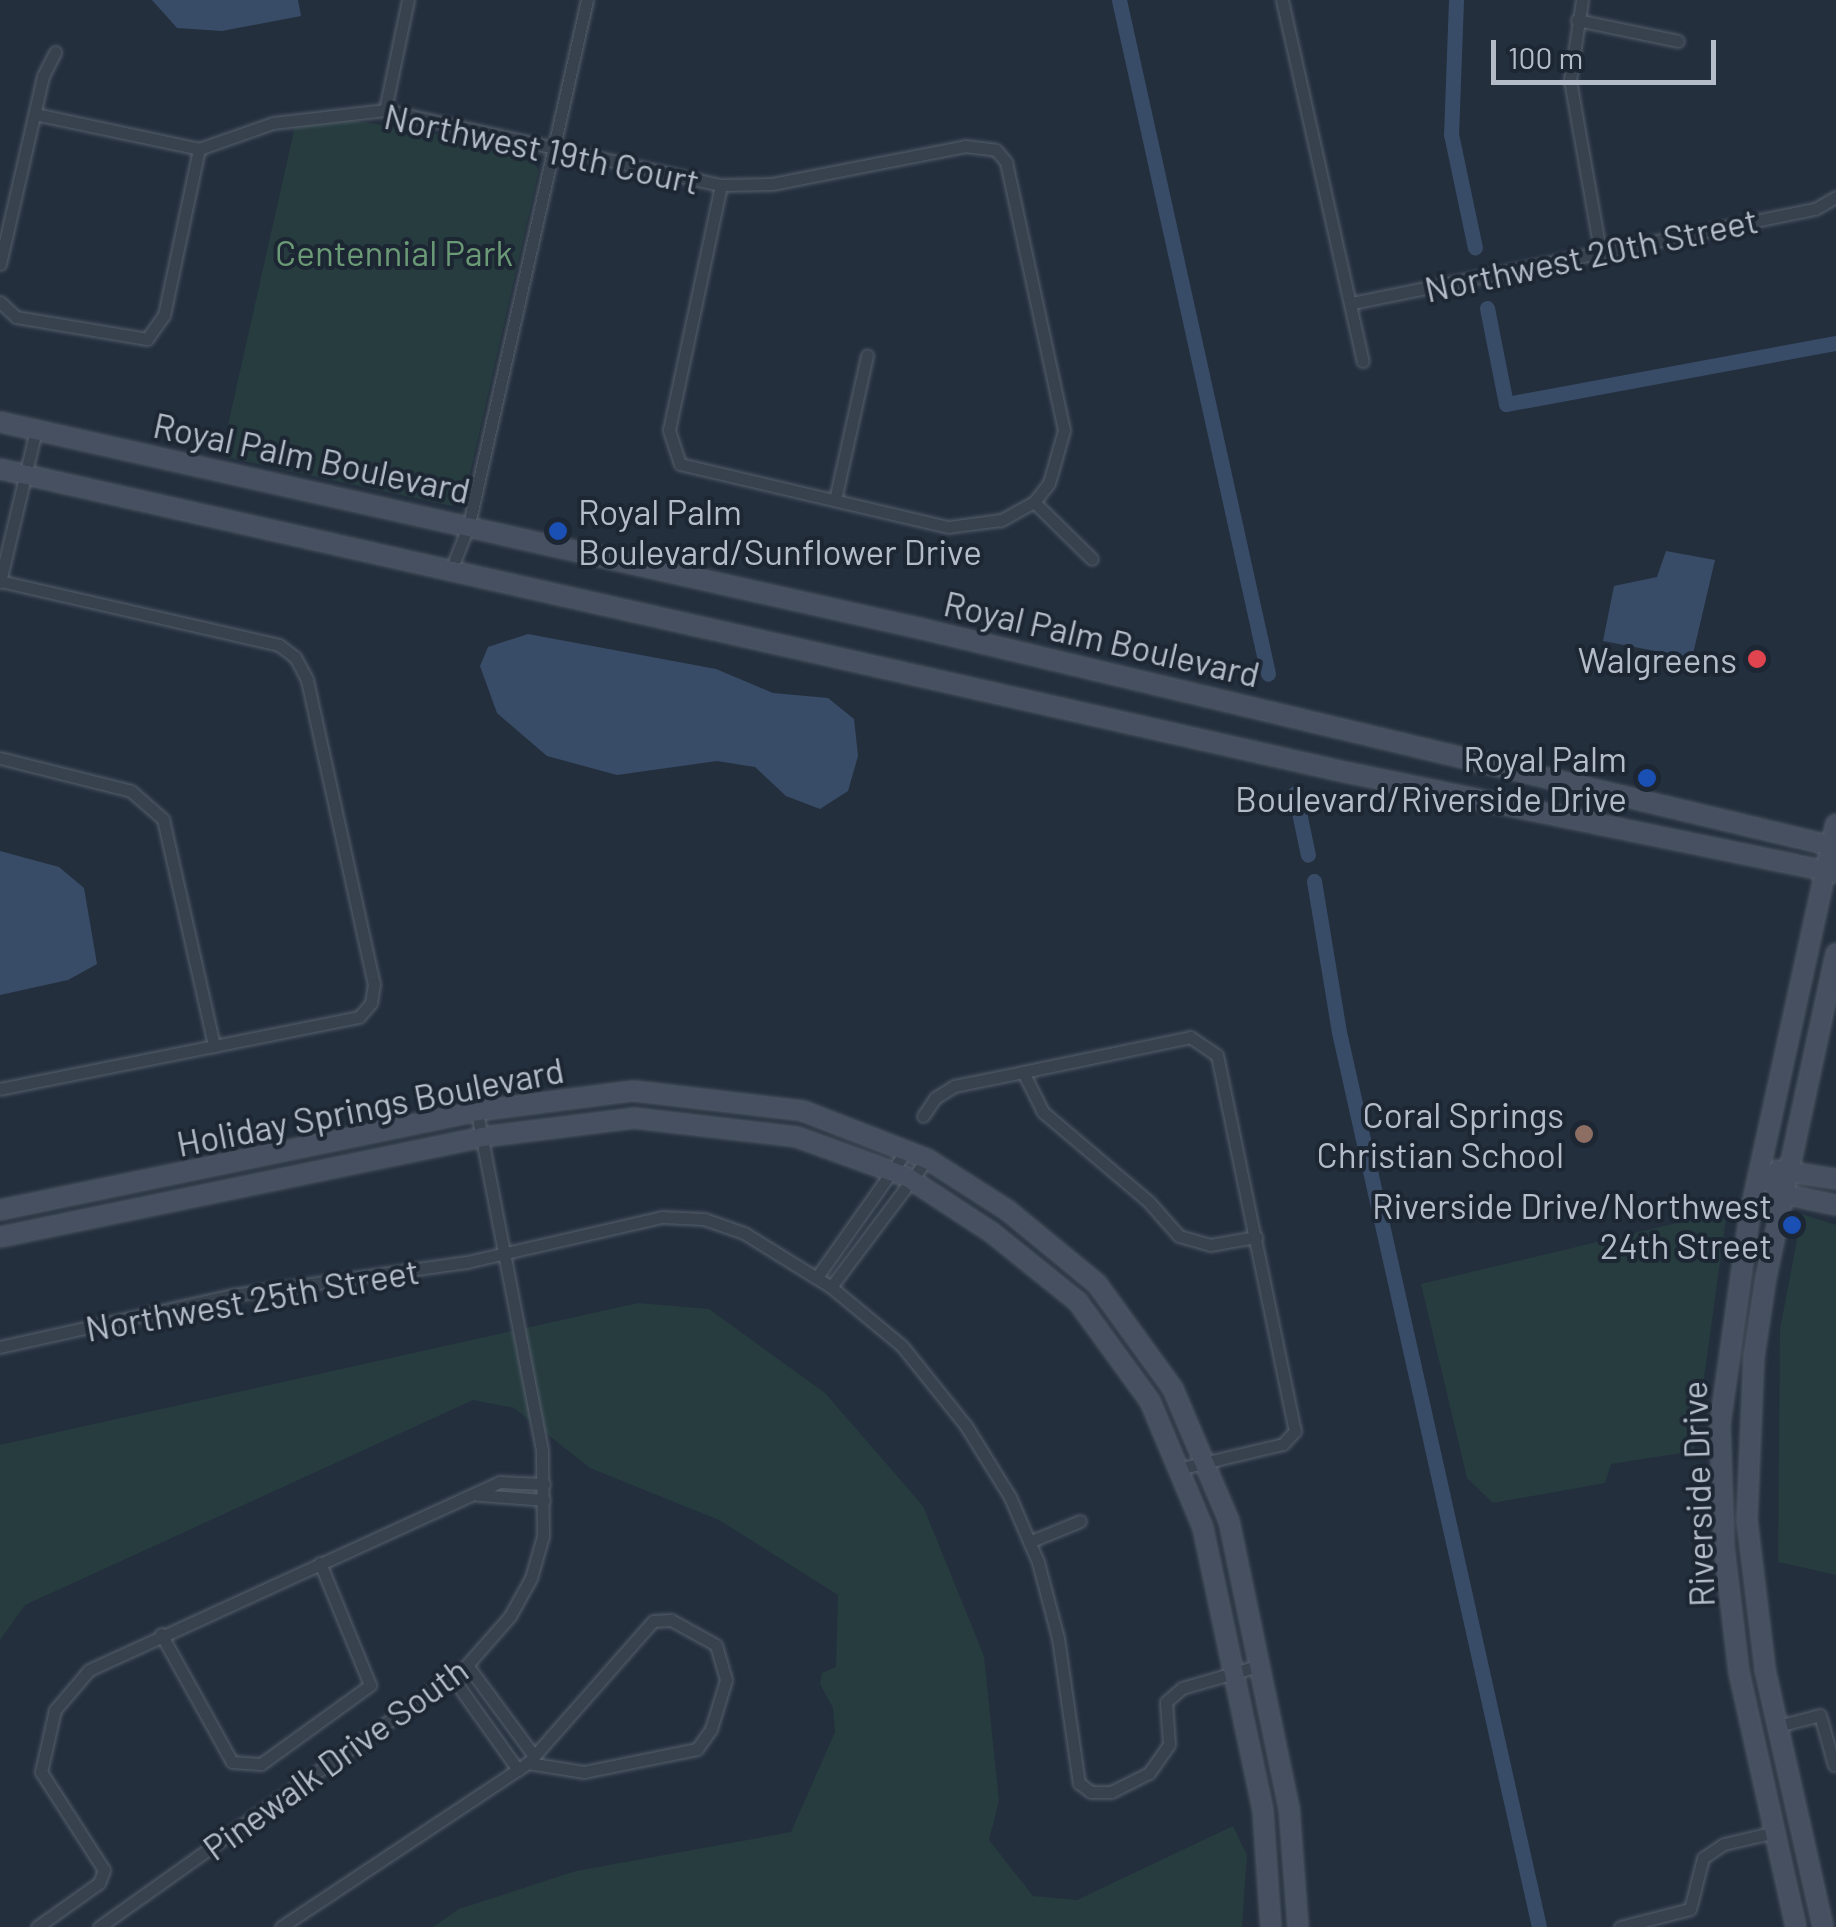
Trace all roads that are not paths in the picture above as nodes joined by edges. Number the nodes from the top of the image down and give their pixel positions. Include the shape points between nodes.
1 (408, 0) edge
2 (586, 0) edge
3 (1282, 0) edge
4 (1582, 0) edge
5 (1577, 20) junction
6 (1678, 42) dead end
7 (55, 52) dead end
8 (385, 110) junction
9 (35, 114) junction
10 (552, 145) junction
11 (198, 150) junction
12 (721, 186) junction
13 (1833, 200) edge
14 (1600, 250) junction
15 (0, 264) edge
16 (0, 303) edge
17 (1352, 303) junction
18 (867, 356) dead end
19 (1363, 361) dead end
20 (0, 422) edge
21 (36, 430) junction
22 (0, 470) edge
23 (25, 475) junction
24 (836, 500) junction
25 (1034, 502) junction
26 (468, 524) junction
27 (1092, 560) dead end
28 (451, 570) junction
29 (0, 581) edge
30 (0, 758) edge
31 (1836, 824) edge
32 (1833, 846) edge
33 (1831, 871) edge
34 (1836, 953) edge
35 (214, 1046) junction
36 (1023, 1072) junction
37 (0, 1089) edge
38 (477, 1111) junction
39 (923, 1116) dead end
40 (482, 1137) junction
41 (907, 1150) junction
42 (927, 1159) junction
43 (1790, 1168) junction
44 (892, 1170) junction
45 (1760, 1173) junction
46 (1836, 1179) edge
47 (911, 1180) junction
48 (1783, 1194) junction
49 (1836, 1205) edge
50 (0, 1210) edge
51 (1256, 1236) junction
52 (0, 1237) edge
53 (504, 1252) junction
54 (817, 1276) junction
55 (830, 1287) junction
56 (0, 1347) edge
57 (1209, 1462) junction
58 (1182, 1468) junction
59 (544, 1484) junction
60 (474, 1494) junction
61 (544, 1500) junction
62 (1080, 1521) dead end
63 (1030, 1542) junction
64 (320, 1563) junction
65 (162, 1634) junction
66 (1261, 1665) junction
67 (466, 1666) junction
68 (1235, 1673) junction
69 (452, 1677) junction
70 (1778, 1726) junction
71 (527, 1763) junction
72 (1835, 1768) edge
73 (1774, 1832) junction
74 (1827, 1924) edge
75 (37, 1927) edge
76 (99, 1927) edge
77 (281, 1927) edge
78 (1271, 1927) edge
79 (1298, 1927) edge
80 (1620, 1927) edge
81 (1796, 1927) edge

1 - 8 street
2 - 10 street
3 - 17 street
4 - 5 street
5 - 6 street
5 - 14 street via 1570,80
7 - 9 street
8 - 10 street, Northwest 19th Court
8 - 11 street, Northwest 19th Court via 273,123
9 - 11 street
9 - 15 street
10 - 12 street, Northwest 19th Court
10 - 26 street
11 - 16 street via 164,315 147,339 16,317
12 - 24 street via 669,430 673,455 692,470
12 - 25 street, Northwest 19th Court via 772,184 965,146 996,150 1006,162 1064,430 1049,482
13 - 14 street, Northwest 20th Street
14 - 17 street, Northwest 20th Street
17 - 19 street
18 - 24 street
20 - 21 street, Royal Palm Boulevard
21 - 23 street
21 - 26 street, Royal Palm Boulevard
22 - 23 street
23 - 28 street
23 - 29 street
24 - 25 street via 962,527 1000,520
25 - 27 street
26 - 28 street
26 - 32 street, Royal Palm Boulevard
28 - 33 street via 1340,771
29 - 35 street via 279,645 308,680 374,984 371,1004 359,1017
30 - 35 street via 150,802 163,819
31 - 32 street, Riverside Drive
32 - 33 street, Riverside Drive
33 - 45 street, Riverside Drive
34 - 43 street, Riverside Drive
35 - 37 street
36 - 39 street via 954,1086
36 - 51 street via 1042,1112 1149,1202 1179,1236 1210,1245
36 - 51 street via 1190,1038 1208,1044 1217,1055
38 - 40 street, Pinewalk Drive South
38 - 41 street, Holiday Springs Boulevard via 634,1091 721,1096 803,1111
38 - 50 street, Holiday Springs Boulevard
40 - 44 street, Holiday Springs Boulevard via 634,1118 718,1123 796,1137
40 - 52 street, Holiday Springs Boulevard
40 - 53 street, Pinewalk Drive South
41 - 42 street, Holiday Springs Boulevard
41 - 44 street
42 - 47 street
42 - 57 street, Holiday Springs Boulevard via 1007,1210 1097,1284 1174,1388
43 - 45 street
43 - 46 street
43 - 48 street, Riverside Drive
44 - 47 street, Holiday Springs Boulevard
44 - 54 street
45 - 48 street
45 - 73 street, Riverside Drive via 1720,1424 1724,1546 1739,1672
47 - 55 street
47 - 58 street, Holiday Springs Boulevard via 992,1232 1078,1302 1142,1388
48 - 49 street
48 - 70 street, Riverside Drive via 1754,1356 1747,1520
51 - 57 street via 1295,1431 1283,1444
53 - 54 street, Northwest 25th Street via 662,1217 704,1219 744,1232
53 - 56 street, Northwest 25th Street via 174,1306
53 - 59 street, Pinewalk Drive South
54 - 55 street, Northwest 25th Street
55 - 63 street, Northwest 25th Street via 902,1346 966,1426
57 - 58 street
57 - 66 street, Holiday Springs Boulevard
58 - 68 street, Holiday Springs Boulevard via 1203,1528
59 - 60 street via 499,1482
59 - 61 street, Pinewalk Drive South
60 - 61 street
60 - 64 street
61 - 67 street, Pinewalk Drive South via 544,1536 532,1578 510,1616
62 - 63 street
63 - 68 street, Northwest 25th Street via 1058,1638 1072,1768 1091,1792 1111,1792 1148,1773 1170,1744 1166,1702 1182,1688
64 - 65 street
64 - 65 street, Pinewalk Drive South via 370,1685 260,1764 232,1762
65 - 75 street via 89,1670 50,1721 42,1772 104,1870 98,1883
66 - 68 street
66 - 79 street, Holiday Springs Boulevard via 1290,1807
67 - 69 street, Pinewalk Drive South
67 - 71 street
68 - 78 street, Holiday Springs Boulevard via 1263,1811
69 - 71 street
69 - 76 street, Pinewalk Drive South
70 - 72 street via 1820,1715
70 - 74 street, Riverside Drive
71 - 71 street via 653,1621 671,1620 716,1644 726,1680 712,1729 697,1749 584,1772
71 - 77 street
73 - 80 street via 1724,1844 1702,1858 1690,1909
73 - 81 street, Riverside Drive

